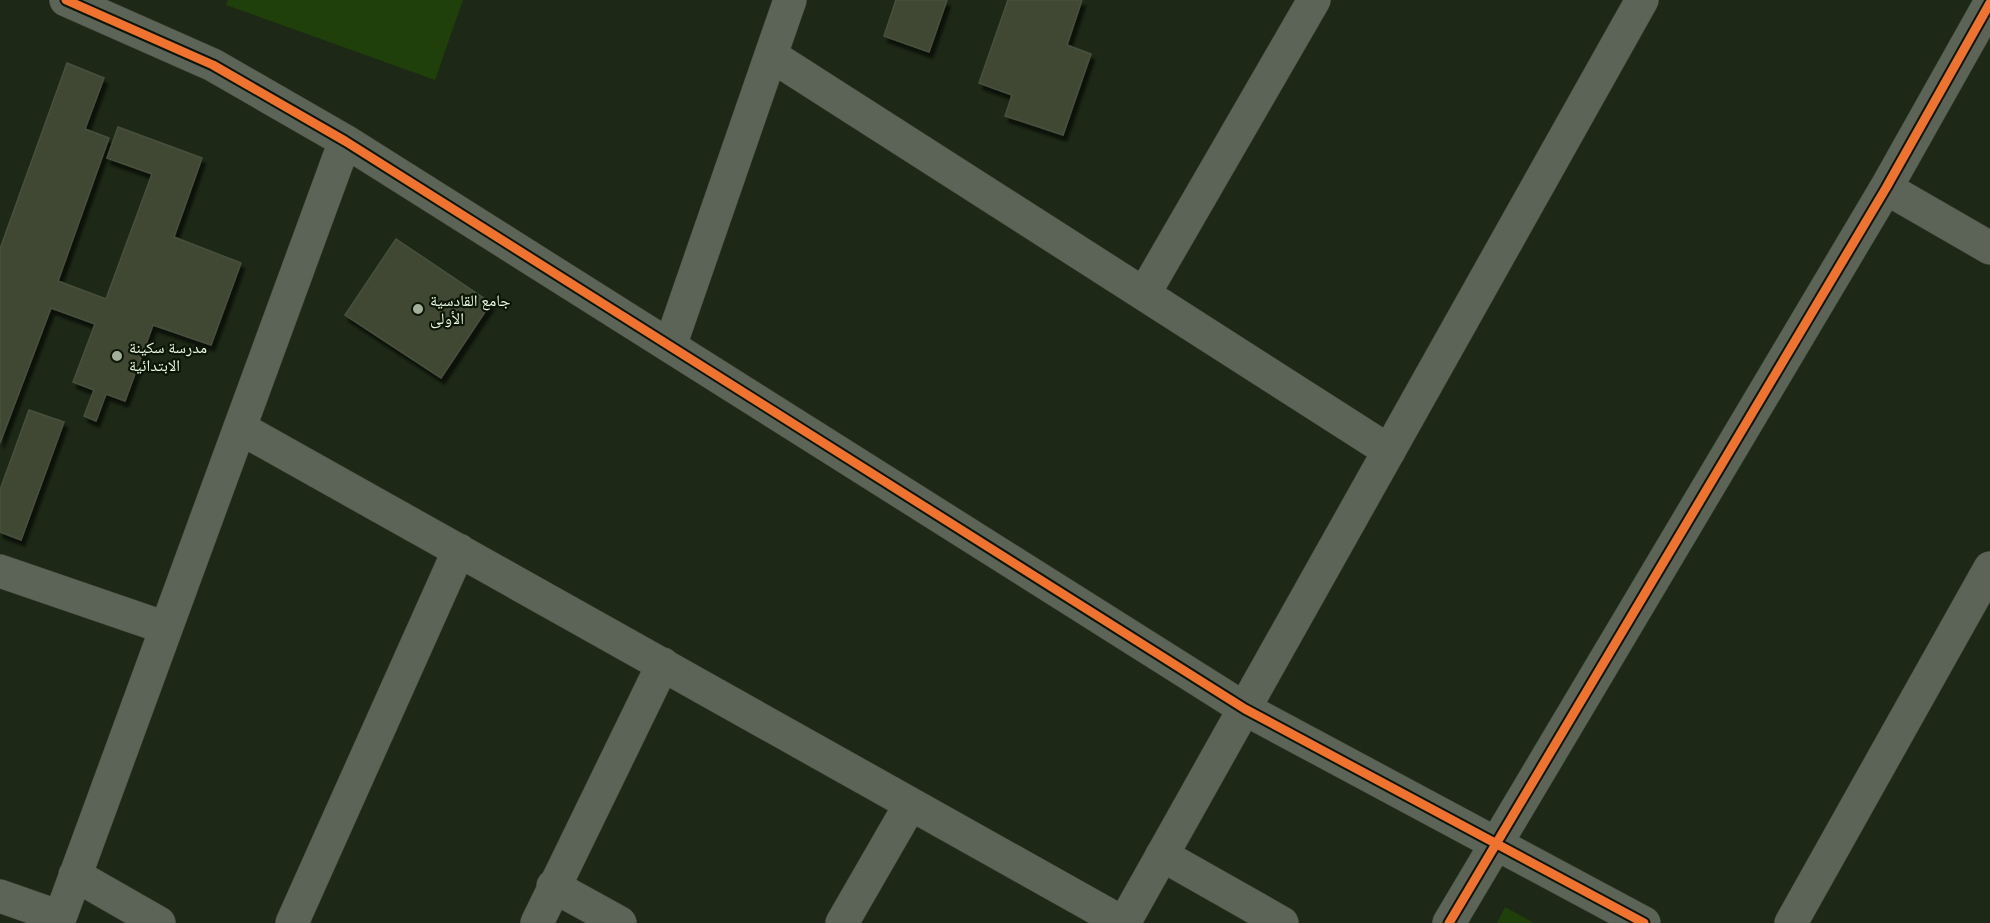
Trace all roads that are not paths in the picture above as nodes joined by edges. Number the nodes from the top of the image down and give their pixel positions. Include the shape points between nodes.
1 (66, 0) edge
2 (790, 0) edge
3 (1314, 0) edge
4 (1642, 0) edge
5 (1990, 3) edge
6 (772, 56) junction
7 (345, 141) junction
8 (1886, 188) junction
9 (1990, 248) edge
10 (1144, 294) junction
11 (670, 346) junction
12 (240, 428) junction
13 (1389, 451) junction
14 (459, 550) junction
15 (1990, 568) edge
16 (0, 571) edge
17 (166, 628) junction
18 (663, 664) junction
19 (1245, 709) junction
20 (910, 805) junction
21 (1494, 843) junction
22 (1162, 855) junction
23 (75, 875) junction
24 (553, 886) junction
25 (0, 896) edge
26 (59, 920) edge
27 (159, 923) edge
28 (292, 923) edge
29 (537, 923) edge
30 (620, 923) edge
31 (842, 923) edge
32 (1124, 923) edge
33 (1282, 923) edge
34 (1449, 923) edge
35 (1644, 923) edge
36 (1791, 923) edge

1 - 7 street via 213,65
2 - 6 street
3 - 10 street
4 - 13 street
5 - 8 street
6 - 10 street
6 - 11 street
7 - 11 street
7 - 12 street
8 - 9 street
8 - 21 street
10 - 13 street
11 - 19 street
12 - 14 street
12 - 17 street
13 - 19 street
14 - 18 street
14 - 28 street
15 - 36 street
16 - 17 street
17 - 23 street
18 - 20 street
18 - 24 street
19 - 21 street
19 - 22 street
20 - 31 street
20 - 32 street
21 - 34 street
21 - 35 street
22 - 32 street
22 - 33 street
23 - 26 street
23 - 27 street
24 - 29 street
24 - 30 street
25 - 26 street

